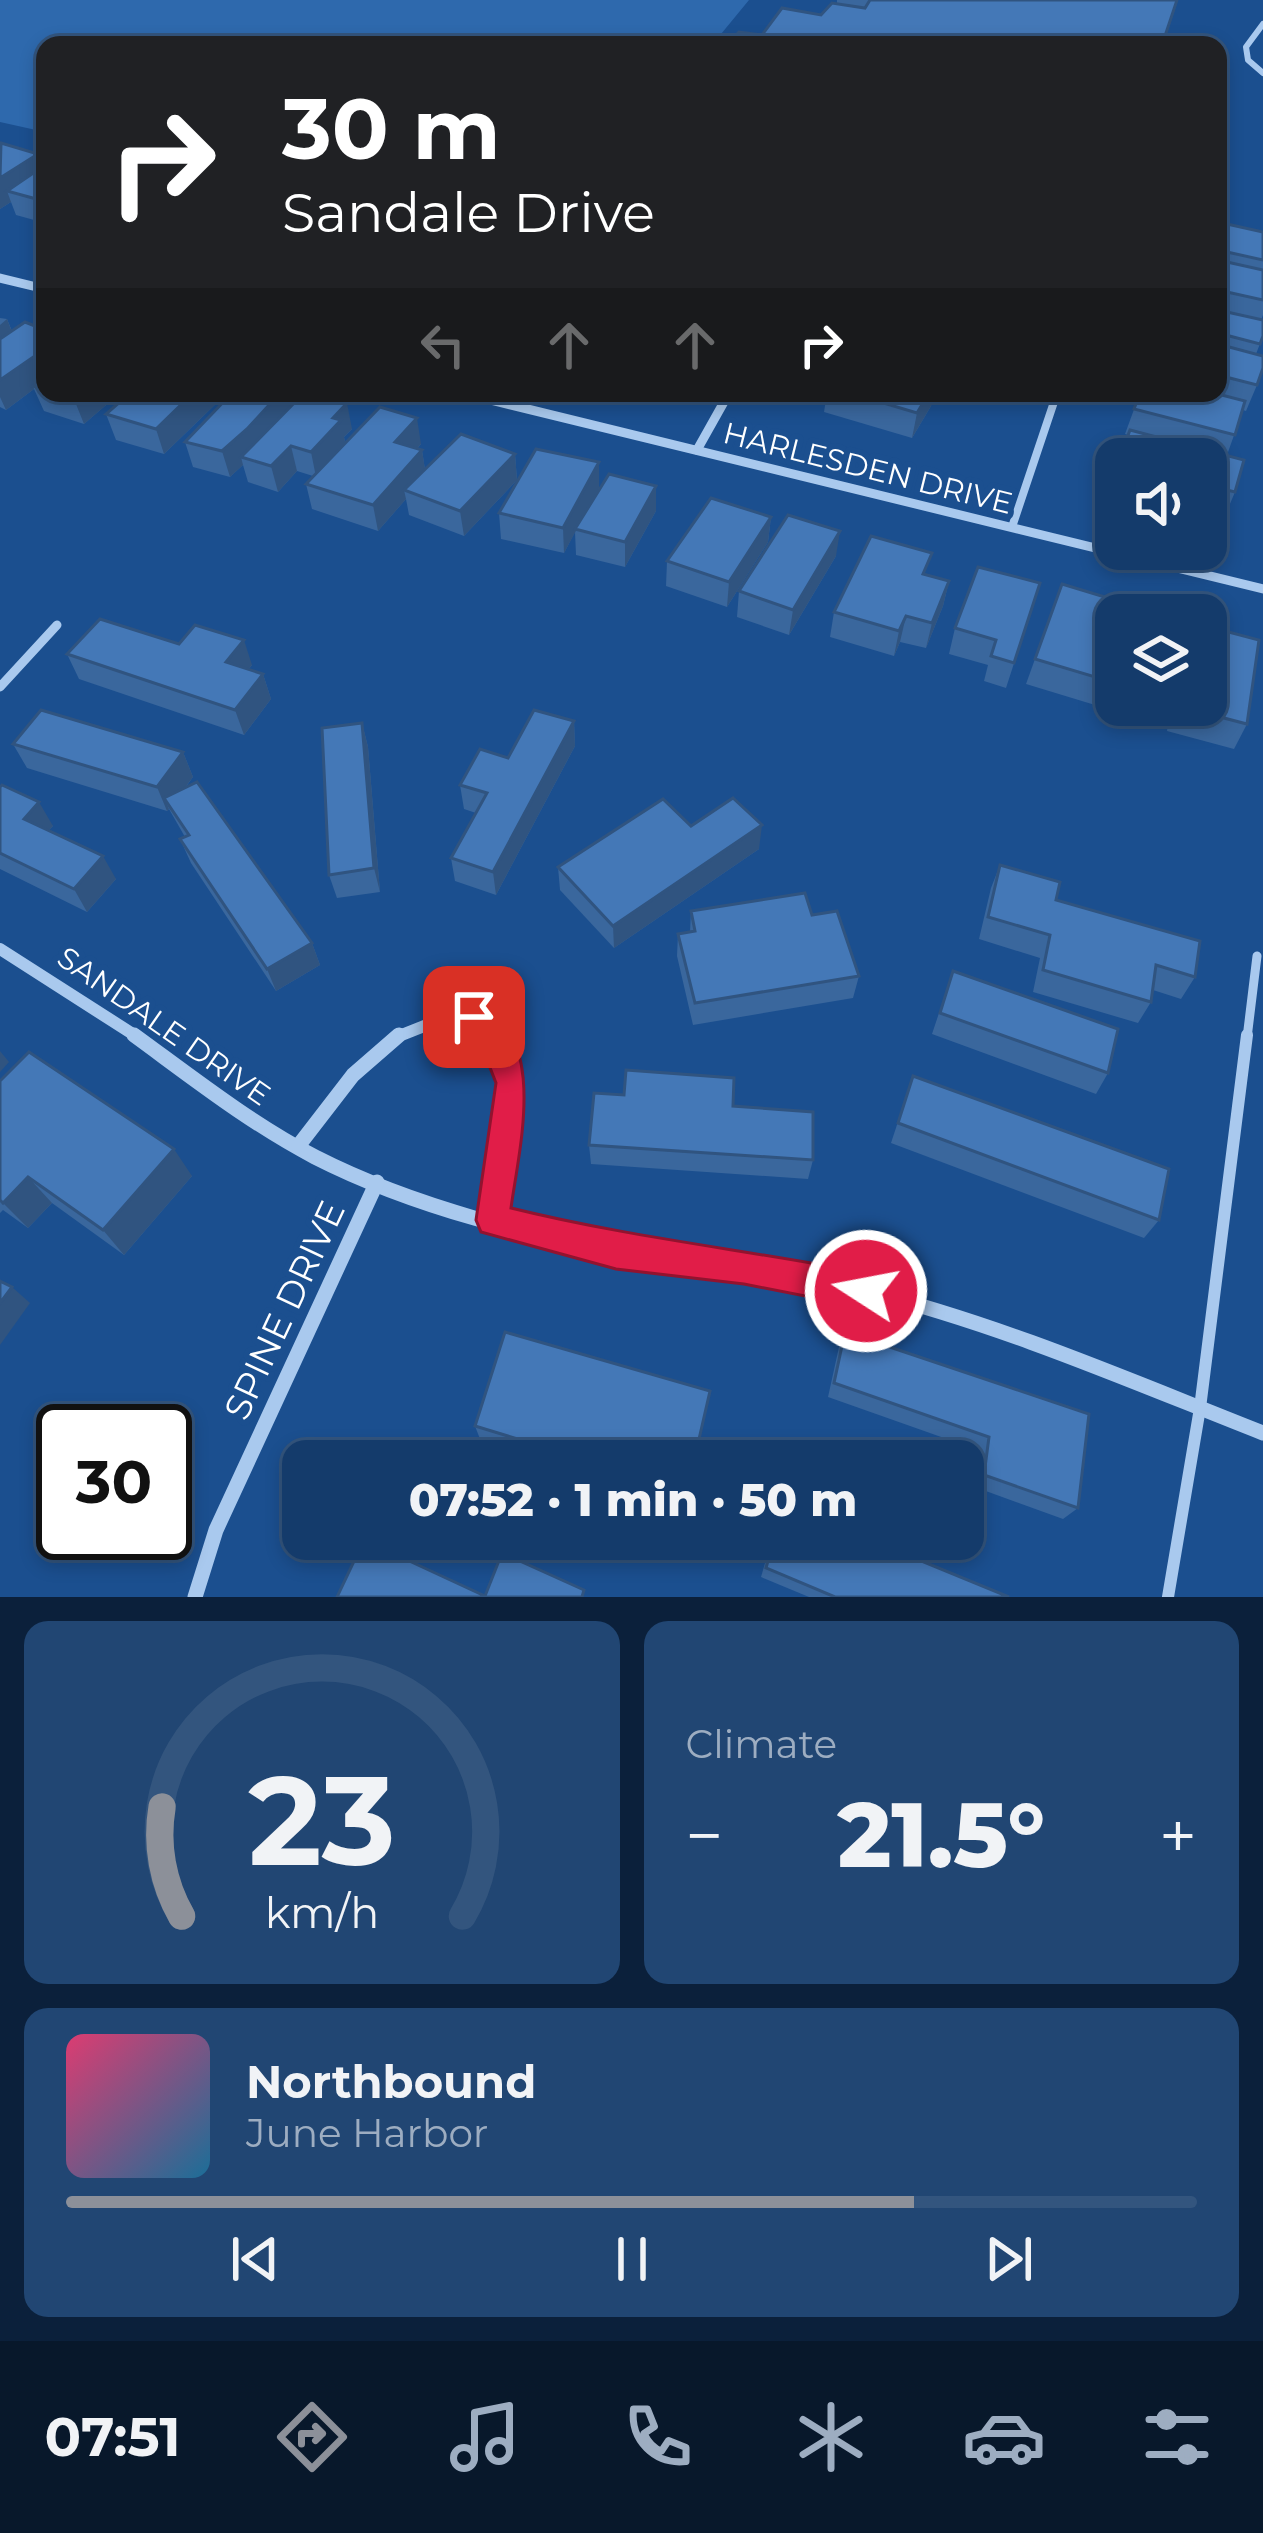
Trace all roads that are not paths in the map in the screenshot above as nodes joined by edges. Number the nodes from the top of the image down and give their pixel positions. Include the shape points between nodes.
1 (1263, 24) edge
2 (1263, 74) edge
3 (0, 278) edge
4 (36, 287) edge
5 (499, 402) edge
6 (724, 402) edge
7 (1054, 402) edge
8 (697, 450) junction
9 (1012, 527) junction
10 (1263, 589) edge
11 (57, 625) dead end
12 (0, 687) edge
13 (0, 949) edge
14 (1257, 956) dead end
15 (298, 1145) junction
16 (377, 1182) junction
17 (493, 1220) junction
18 (1200, 1408) junction
19 (1263, 1433) edge
20 (194, 1597) edge
21 (1168, 1597) edge

1 - 2 lane via 1246,46
3 - 4 street
5 - 8 street, HARLESDEN DRIVE
6 - 8 street
7 - 9 lane
8 - 9 street, HARLESDEN DRIVE
9 - 10 street, HARLESDEN DRIVE
11 - 12 lane
13 - 15 street, SANDALE DRIVE via 74,990 252,1122
14 - 18 lane
15 - 16 street, SANDALE DRIVE
15 - 17 street via 380,1046 414,1022 474,1017 490,1028 512,1083
16 - 17 street, SANDALE DRIVE
16 - 20 street, SPINE DRIVE via 216,1529
17 - 18 street, SANDALE DRIVE via 616,1251 866,1291 988,1326
18 - 19 street, SANDALE DRIVE
18 - 21 lane

